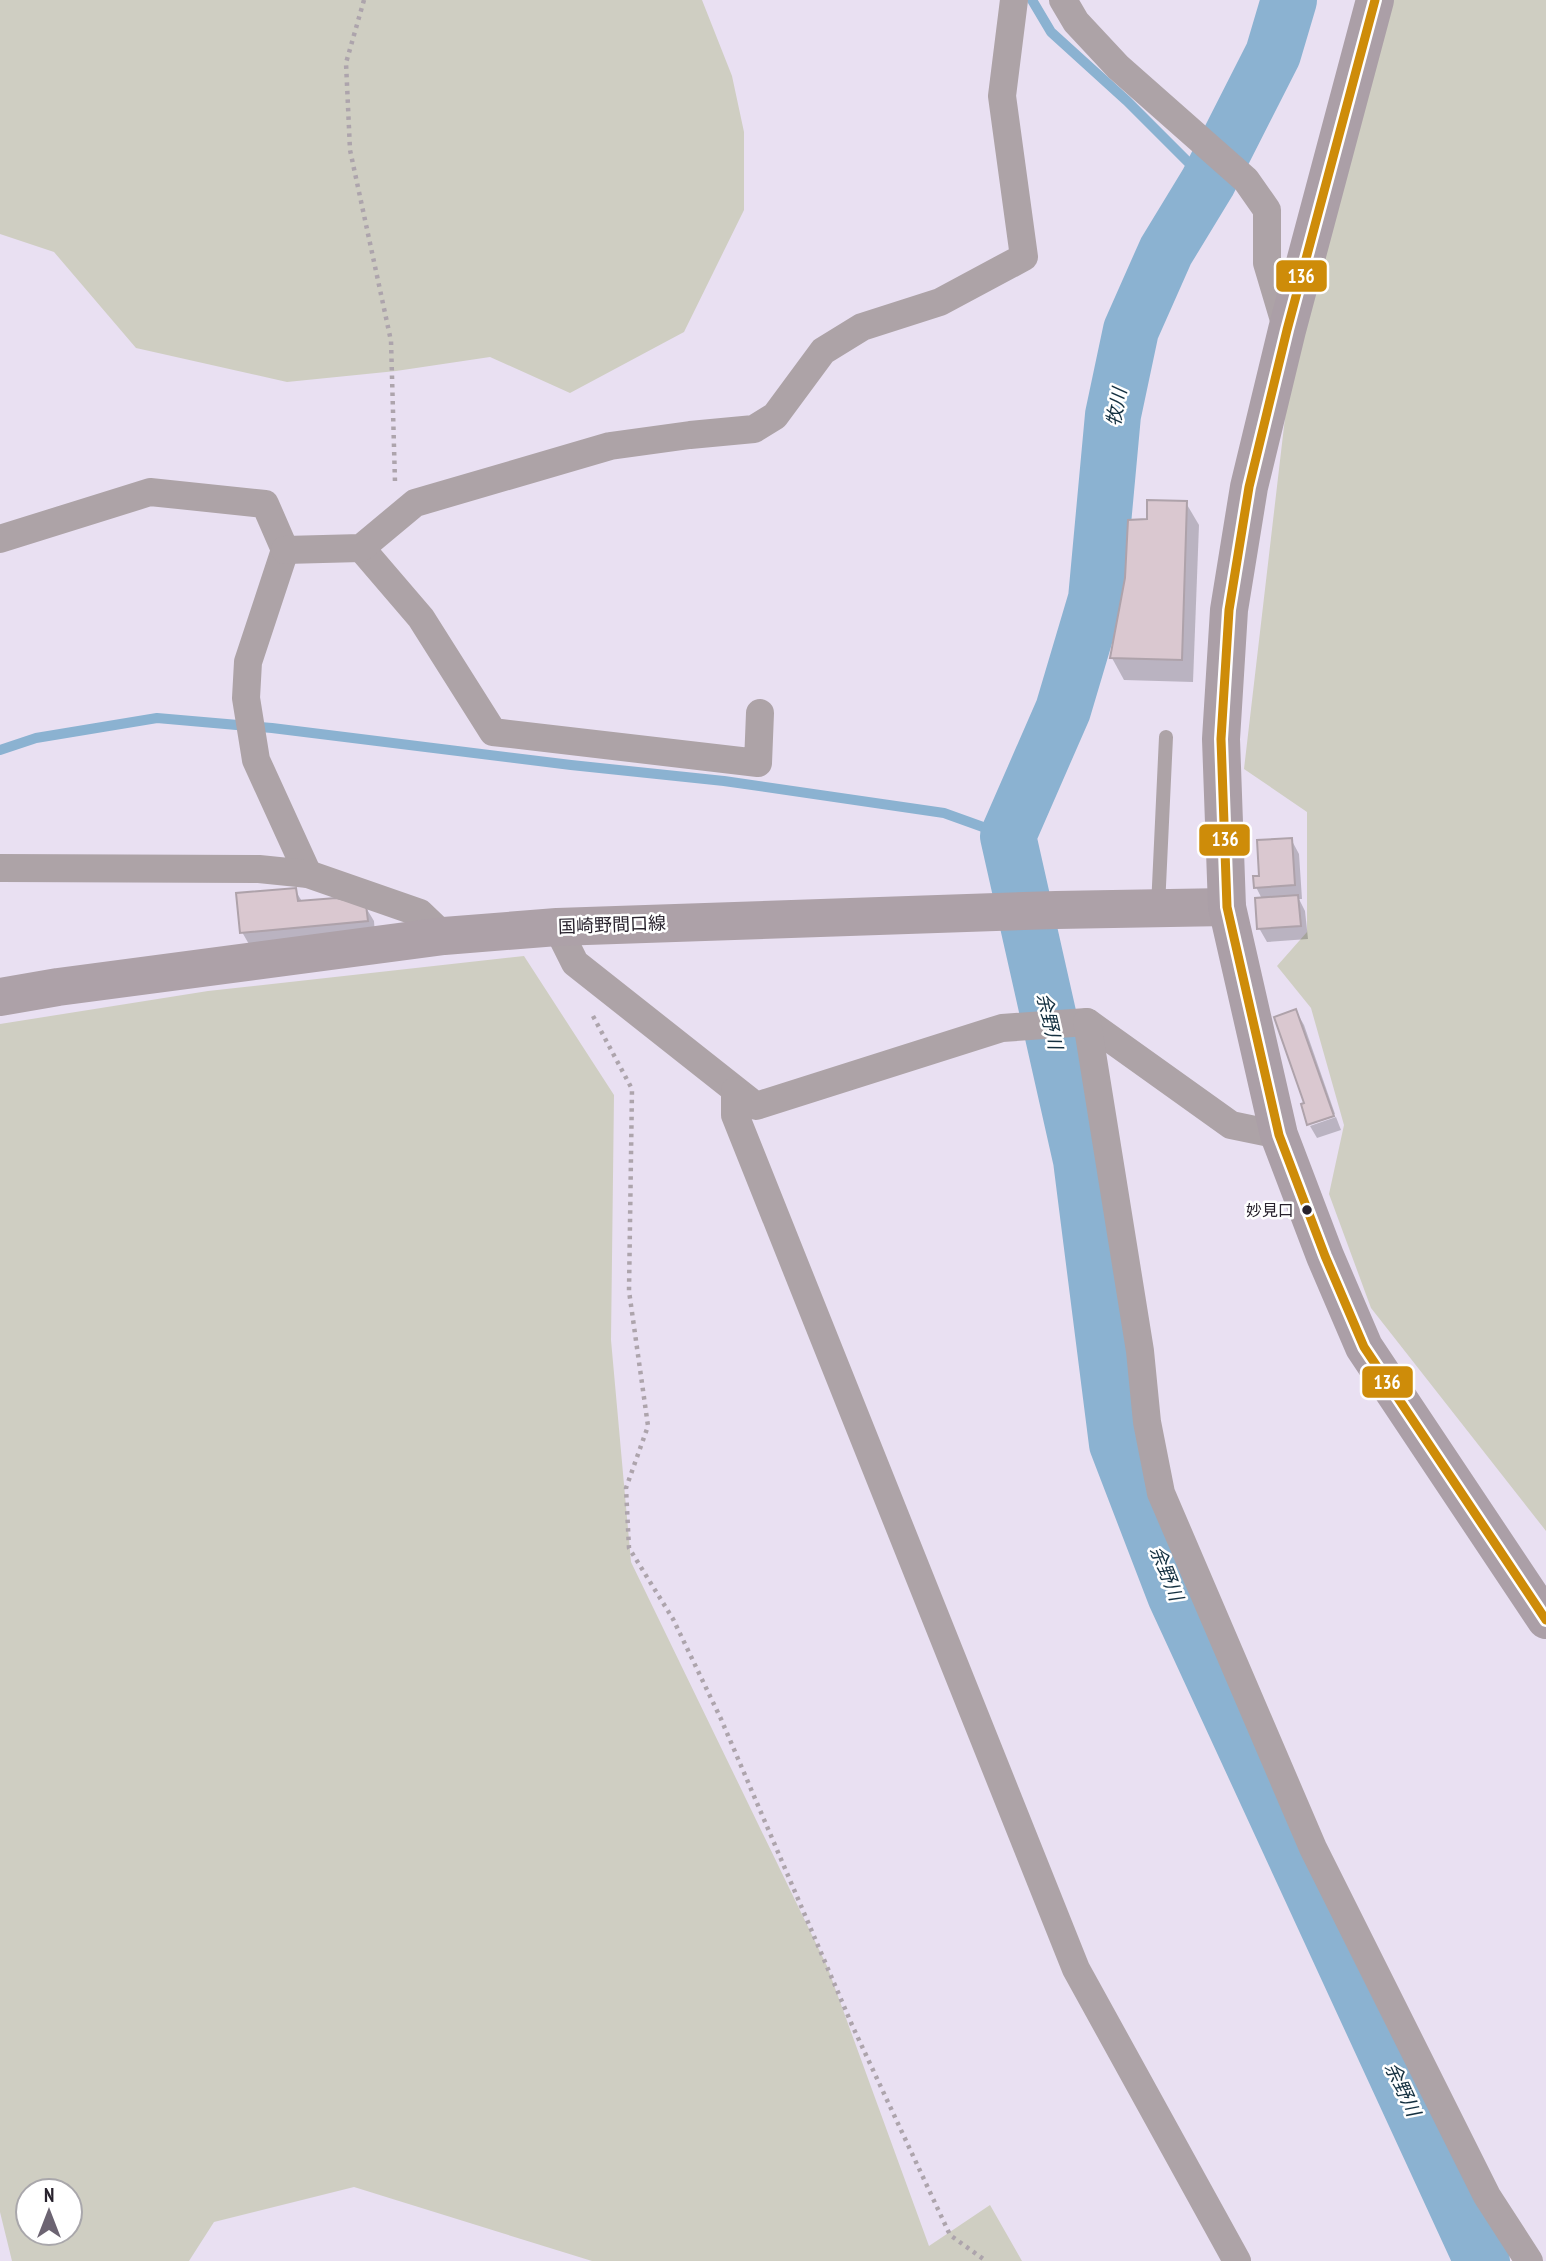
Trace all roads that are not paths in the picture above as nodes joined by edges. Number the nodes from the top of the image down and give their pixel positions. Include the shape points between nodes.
1 (1014, 0) edge
2 (1063, 0) edge
3 (1374, 0) edge
4 (1287, 330) junction
5 (0, 539) edge
6 (361, 548) junction
7 (285, 550) junction
8 (760, 713) dead end
9 (1166, 737) dead end
10 (0, 867) edge
11 (308, 874) junction
12 (1227, 907) junction
13 (1158, 908) junction
14 (557, 927) junction
15 (443, 936) junction
16 (0, 997) edge
17 (1087, 1022) junction
18 (736, 1091) junction
19 (1279, 1135) junction
20 (1546, 1620) edge
21 (1237, 2261) edge
22 (1529, 2261) edge

1 - 6 street via 1002,96 1024,257 940,302 862,327 823,351 775,416 754,429 610,446 415,503
2 - 4 street via 1076,22 1118,67 1246,180 1268,210 1267,262
3 - 4 highway
4 - 12 highway via 1249,487 1229,610 1222,740
5 - 7 street via 150,492 265,504
6 - 7 street
6 - 8 street via 421,618 493,732 758,763
7 - 11 street via 248,662 246,698 256,760
9 - 13 lane
10 - 11 street via 259,869
11 - 15 street via 420,913
12 - 13 main road, 国崎野間口線
12 - 19 highway
13 - 14 main road, 国崎野間口線
14 - 15 main road, 国崎野間口線
14 - 18 street via 575,963
15 - 16 main road, 国崎野間口線
17 - 18 street via 1002,1028 756,1106
17 - 19 street via 1231,1125
17 - 22 street via 1161,1493 1313,1849 1488,2196
18 - 21 street via 735,1115 1076,1969
19 - 20 highway via 1364,1347

